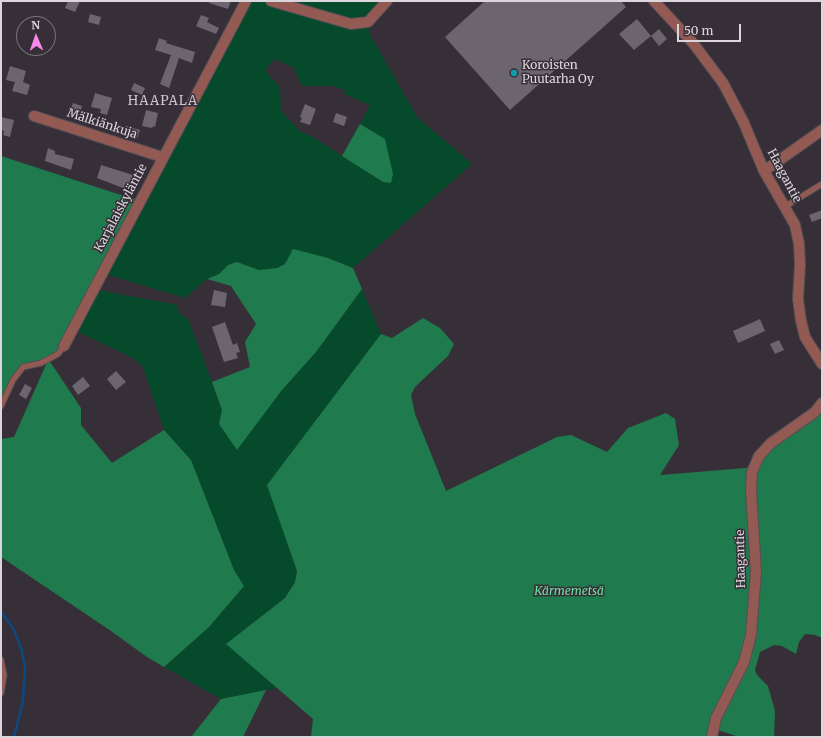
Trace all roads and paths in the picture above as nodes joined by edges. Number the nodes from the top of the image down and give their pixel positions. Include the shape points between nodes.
1 (246, 1) edge
2 (271, 1) edge
3 (387, 1) edge
4 (654, 1) edge
5 (34, 116) dead end
6 (822, 130) edge
7 (162, 157) junction
8 (764, 171) junction
9 (822, 184) edge
10 (786, 206) junction
11 (64, 346) joint
12 (822, 364) edge
13 (822, 403) edge
14 (1, 406) edge
15 (1, 660) edge
16 (1, 693) edge
17 (712, 737) edge

1 - 7 street, Karjalaiskyläntie
2 - 3 street via 351,24 368,22
4 - 8 street, Haagantie via 693,43 723,84 743,120
5 - 7 street, Mälkiänkuja
6 - 8 street
7 - 11 street, Karjalaiskyläntie
8 - 10 street, Haagantie
9 - 10 lane
10 - 12 street, Haagantie via 795,225 799,244 798,299 801,321 805,337
11 - 14 lane, Karjalaiskyläntie via 58,354 41,363 23,367
13 - 17 street, Haagantie via 815,412 771,443 759,456 752,472 756,572 751,635 744,662 716,718
15 - 16 lane via 4,675

